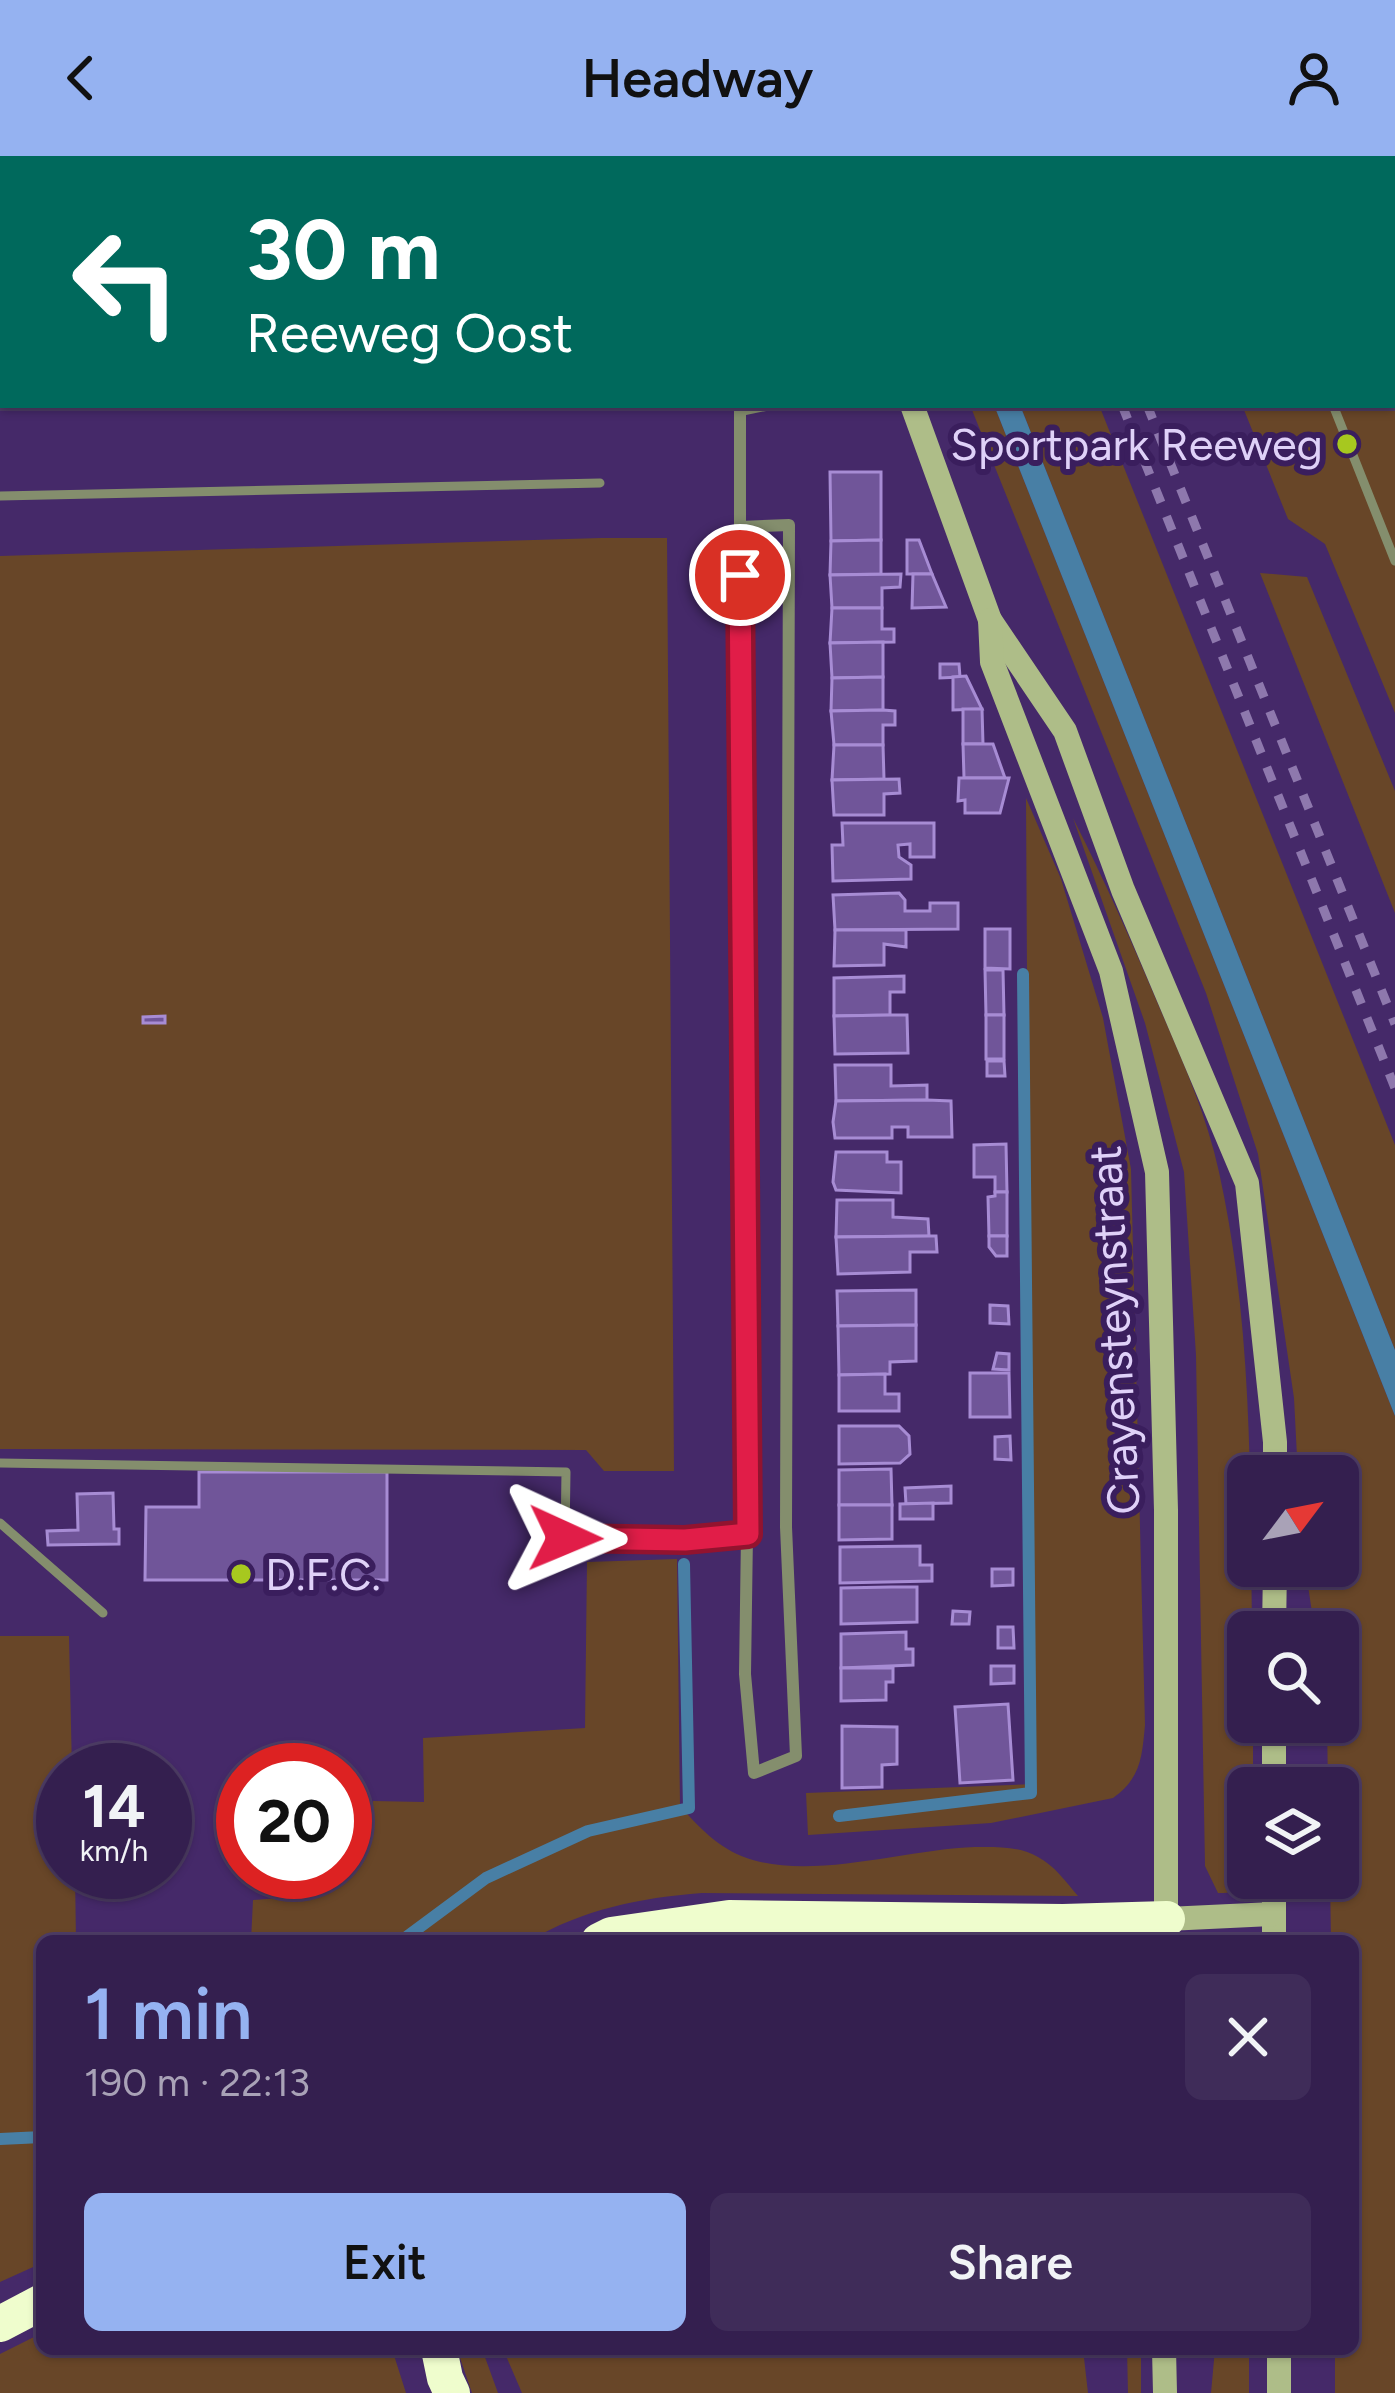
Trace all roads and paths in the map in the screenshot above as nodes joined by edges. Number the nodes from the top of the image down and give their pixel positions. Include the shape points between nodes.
1 (740, 408) edge
2 (913, 408) edge
3 (1334, 408) edge
4 (600, 483) dead end
5 (0, 496) edge
6 (740, 527) junction
7 (1395, 560) edge
8 (990, 620) junction
9 (1275, 1455) edge
10 (0, 1463) edge
11 (0, 1523) edge
12 (748, 1534) junction
13 (103, 1613) dead end
14 (1274, 1899) edge
15 (1274, 1914) junction
16 (1167, 1930) edge
17 (611, 1935) edge
18 (1274, 1935) edge
19 (36, 2305) edge
20 (0, 2324) edge
21 (440, 2355) edge
22 (1164, 2355) edge
23 (1279, 2355) edge
24 (452, 2393) edge
25 (1165, 2393) edge
26 (1279, 2393) edge

1 - 6 street
2 - 8 main road, Crayensteynstraat
3 - 7 lane
4 - 5 lane
6 - 12 street
6 - 12 street via 789,525 786,1527 796,1756 754,1773 745,1674
8 - 9 main road, Crayensteynstraat via 1065,730 1247,1183
8 - 16 main road, Crayensteynstraat via 992,662 1112,971 1157,1172
10 - 12 lane via 566,1472 565,1538
11 - 13 lane
14 - 15 main road
15 - 16 main road
15 - 18 main road
16 - 17 highway via 729,1918
19 - 20 highway
21 - 24 highway
22 - 25 main road
23 - 26 main road

